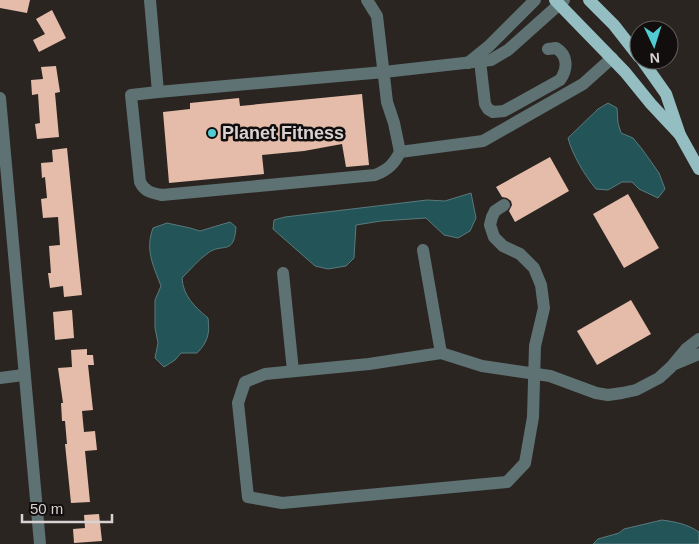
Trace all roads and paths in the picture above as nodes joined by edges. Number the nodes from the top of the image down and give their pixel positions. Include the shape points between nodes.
1 (150, 0) edge
2 (367, 0) edge
3 (535, 0) edge
4 (589, 0) edge
5 (560, 2) edge
6 (629, 44) edge
7 (548, 49) dead end
8 (612, 58) junction
9 (474, 62) junction
10 (649, 70) edge
11 (384, 72) junction
12 (158, 92) junction
13 (0, 98) edge
14 (680, 135) junction
15 (400, 152) junction
16 (699, 169) edge
17 (5, 201) edge
18 (504, 205) dead end
19 (423, 250) dead end
20 (282, 272) dead end
21 (699, 339) edge
22 (441, 353) junction
23 (699, 354) edge
24 (671, 367) junction
25 (293, 371) junction
26 (533, 372) junction
27 (24, 375) junction
28 (0, 378) edge
29 (40, 544) edge

1 - 12 street
2 - 11 street via 377,16
3 - 9 street
4 - 6 main road
5 - 8 main road
5 - 9 street via 508,50 491,60
7 - 9 street via 556,48 565,58 564,74 560,80 504,111 488,109
8 - 14 main road
8 - 15 street via 583,84 489,138
9 - 11 street
10 - 14 main road via 666,94
11 - 12 street
11 - 15 street via 387,102
12 - 15 street via 131,95 140,182 151,193 162,195 375,175 386,171
13 - 17 street
14 - 16 main road
17 - 27 street
18 - 26 street via 492,217 490,225 494,237 534,268 541,285 544,308
19 - 22 street
20 - 25 street
21 - 24 street
22 - 25 street
22 - 26 street via 482,366
23 - 24 street
24 - 26 street via 659,378 636,390 608,395
25 - 26 street via 265,374 245,382 238,402 248,497 282,503 507,482 525,463 533,417
27 - 28 street
27 - 29 street

